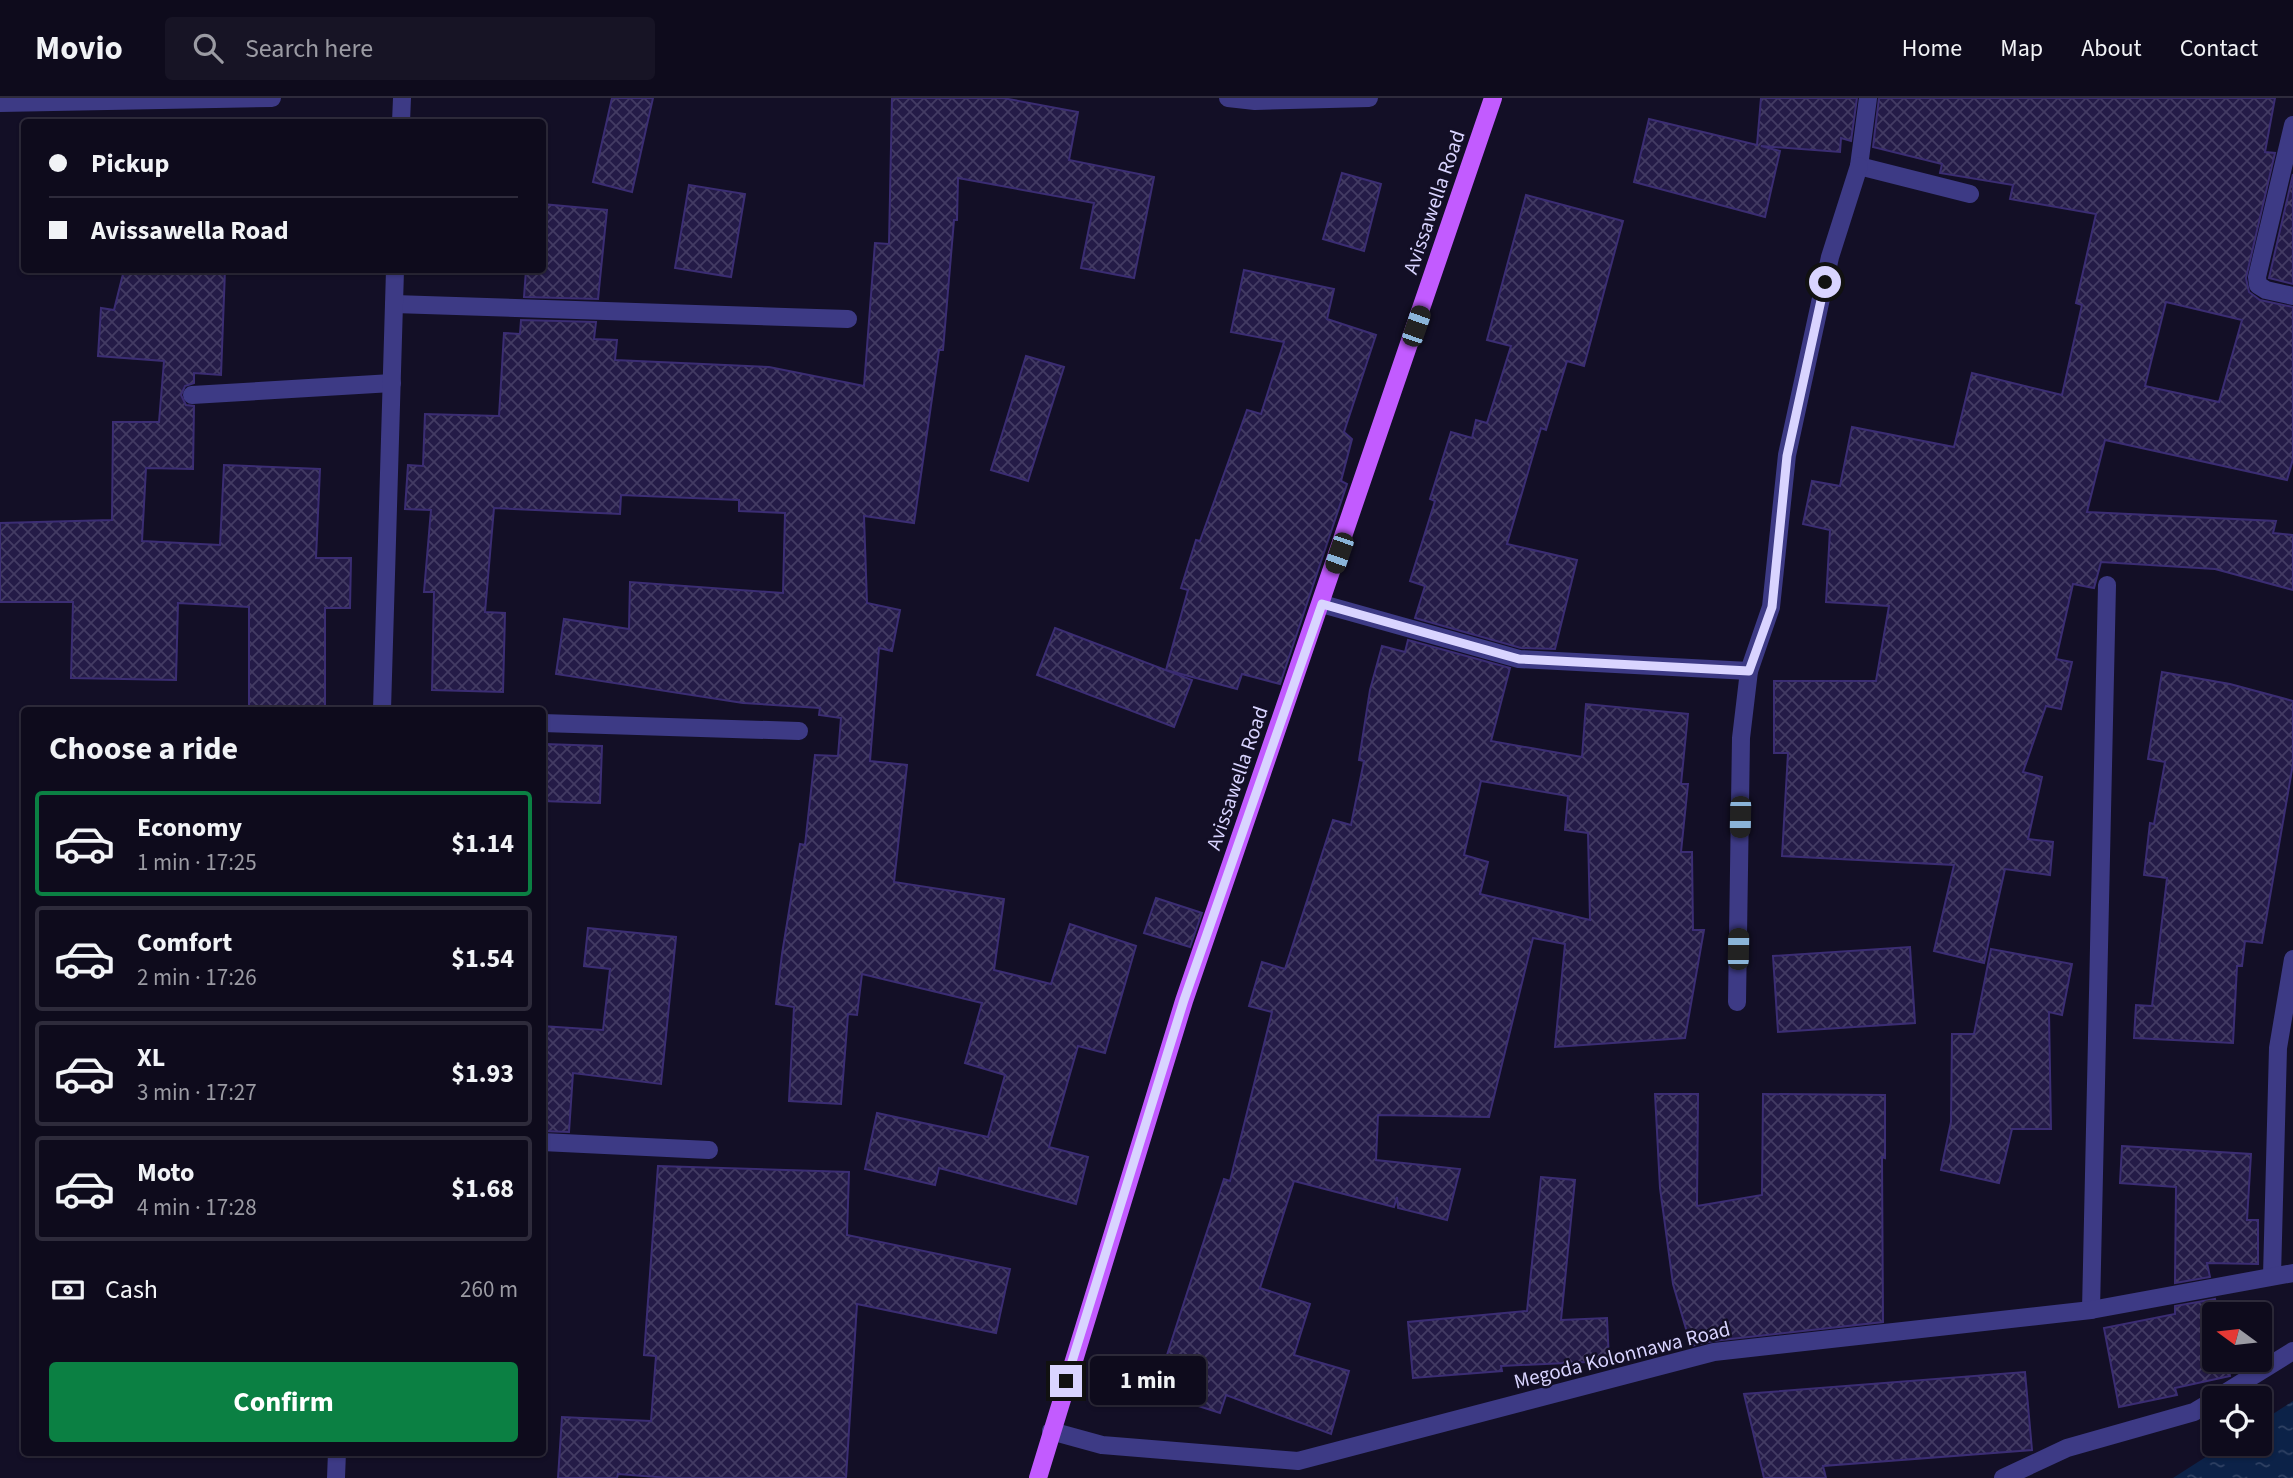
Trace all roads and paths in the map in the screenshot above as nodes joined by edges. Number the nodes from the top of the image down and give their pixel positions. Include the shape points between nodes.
1 (272, 98) edge
2 (402, 98) edge
3 (1228, 98) edge
4 (1369, 98) edge
5 (1493, 98) edge
6 (1868, 98) edge
7 (0, 103) edge
8 (401, 119) edge
9 (2293, 125) edge
10 (1860, 166) junction
11 (1970, 194) dead end
12 (395, 273) edge
13 (2293, 296) edge
14 (394, 304) junction
15 (848, 319) dead end
16 (392, 383) junction
17 (192, 395) dead end
18 (2106, 585) dead end
19 (1322, 604) junction
20 (1749, 671) junction
21 (382, 707) edge
22 (546, 723) edge
23 (799, 731) dead end
24 (2293, 959) edge
25 (1738, 1002) dead end
26 (546, 1142) edge
27 (709, 1150) dead end
28 (2293, 1273) edge
29 (2272, 1276) junction
30 (2091, 1310) junction
31 (2293, 1351) edge
32 (2236, 1386) edge
33 (2202, 1407) edge
34 (1051, 1431) junction
35 (337, 1456) edge
36 (336, 1478) edge
37 (1038, 1478) edge
38 (2003, 1478) edge

1 - 7 street
2 - 8 street
3 - 4 street
5 - 19 main road, Avissawella Road
6 - 10 street
9 - 13 street via 2257,276 2258,285 2266,290
10 - 11 street
10 - 20 street via 1830,257 1787,456 1772,607
12 - 14 street
14 - 15 street
14 - 16 street
16 - 17 street
16 - 21 street
18 - 30 street
19 - 20 street via 1519,659
19 - 34 main road, Avissawella Road via 1184,1000
20 - 25 street via 1741,738
22 - 23 street
24 - 29 street via 2278,1048
26 - 27 street
28 - 29 street, Megoda Kolonnawa Road
29 - 30 street, Megoda Kolonnawa Road
30 - 34 street, Megoda Kolonnawa Road via 1714,1352 1298,1461 1102,1445
31 - 32 street
33 - 38 street via 2067,1448
34 - 37 main road, Avissawella Road
35 - 36 street

